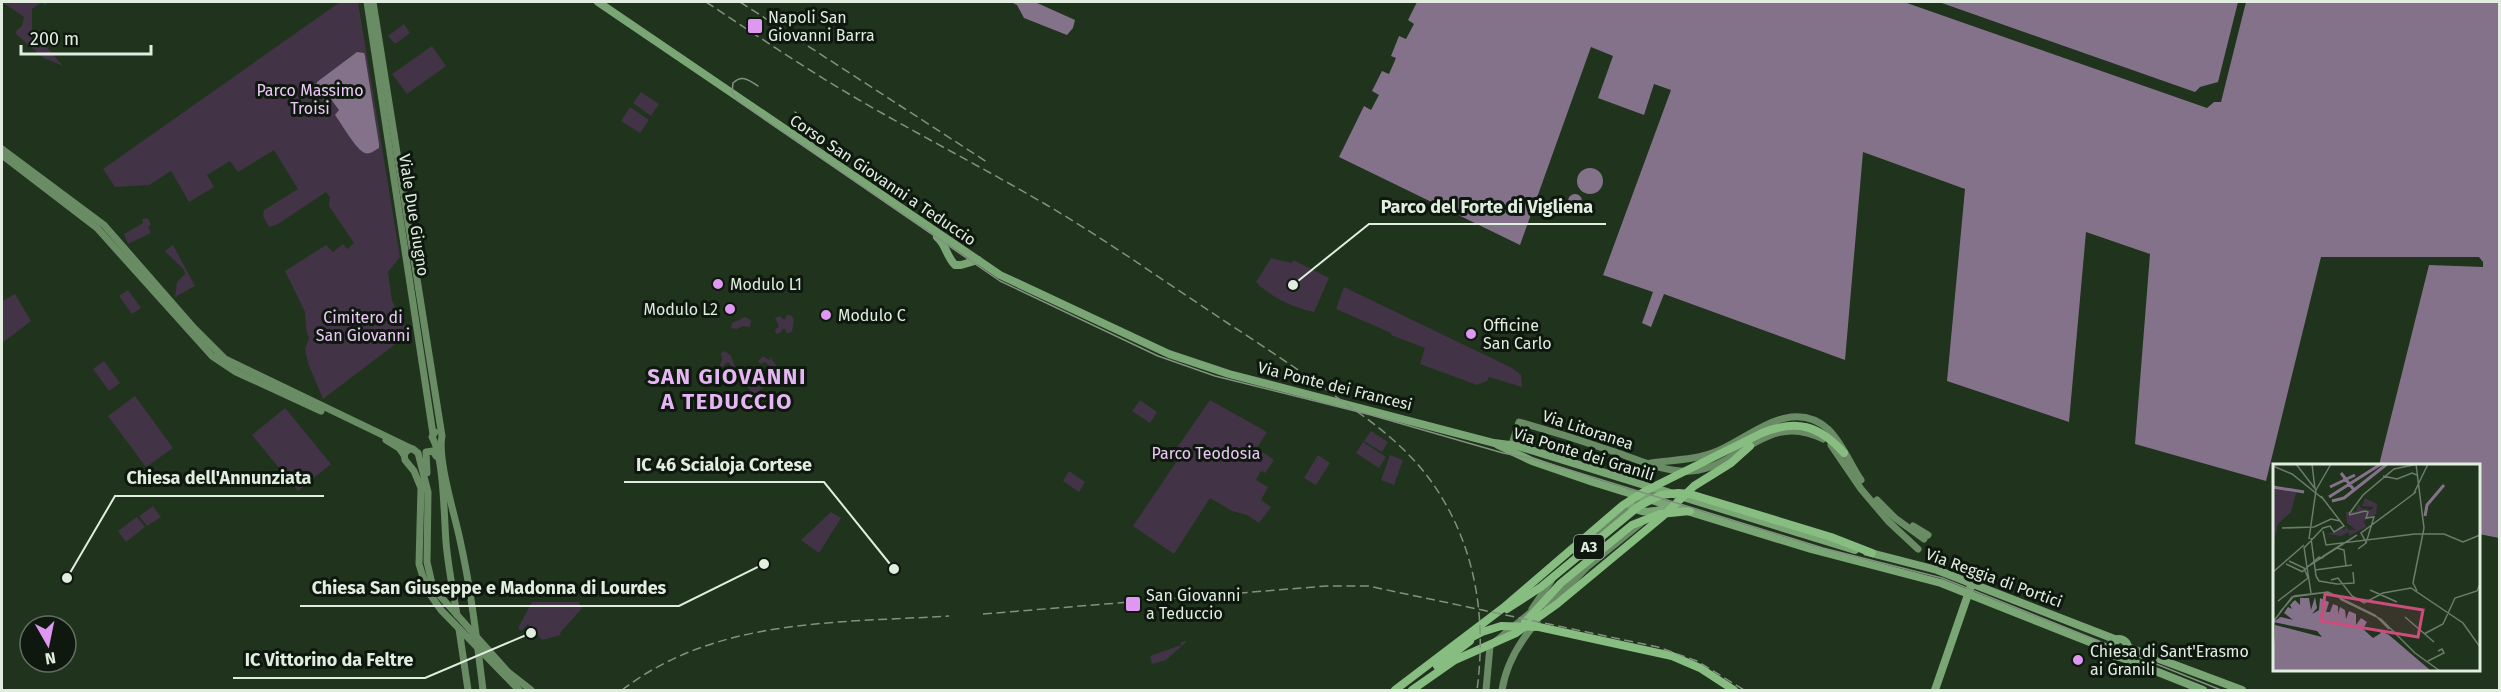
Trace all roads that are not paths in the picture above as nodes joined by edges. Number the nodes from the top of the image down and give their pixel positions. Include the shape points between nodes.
1 (367, 2) edge
2 (373, 2) edge
3 (598, 2) edge
4 (3, 153) edge
5 (915, 219) junction
6 (101, 227) junction
7 (978, 260) junction
8 (1169, 354) joint
9 (437, 437) junction
10 (1495, 443) junction
11 (1512, 444) junction
12 (1750, 446) joint
13 (1723, 448) junction
14 (412, 449) junction
15 (1844, 453) junction
16 (404, 455) junction
17 (419, 456) junction
18 (1521, 456) junction
19 (438, 459) junction
20 (1729, 460) junction
21 (409, 463) junction
22 (1649, 464) junction
23 (1711, 466) junction
24 (426, 483) junction
25 (442, 489) junction
26 (1636, 497) junction
27 (1708, 498) junction
28 (1673, 507) junction
29 (1690, 511) junction
30 (1886, 512) junction
31 (1654, 515) junction
32 (1663, 516) junction
33 (1790, 530) joint
34 (1786, 542) joint
35 (1922, 542) junction
36 (1872, 553) junction
37 (1972, 583) junction
38 (1968, 594) junction
39 (1548, 607) junction
40 (1529, 614) junction
41 (1477, 626) junction
42 (1564, 634) junction
43 (1503, 638) junction
44 (2117, 640) junction
45 (2127, 647) junction
46 (2110, 650) junction
47 (2120, 657) junction
48 (509, 687) edge
49 (468, 690) edge
50 (483, 690) edge
51 (519, 690) edge
52 (531, 690) edge
53 (1395, 690) edge
54 (1401, 690) edge
55 (1405, 690) edge
56 (1412, 690) edge
57 (1486, 690) edge
58 (1502, 690) edge
59 (1727, 690) edge
60 (1734, 690) edge
61 (1935, 690) edge
62 (2203, 690) edge
63 (2242, 690) edge

1 - 9 main road, Viale Due Giugno
2 - 9 main road, Viale Due Giugno
3 - 5 main road, Corso San Giovanni a Teduccio
4 - 6 main road
5 - 7 main road, Corso San Giovanni a Teduccio
5 - 7 main road via 942,241 955,265
6 - 14 main road via 225,359
6 - 16 main road via 189,333 225,366 389,442
7 - 8 main road, Corso San Giovanni a Teduccio via 1016,284
8 - 10 main road, Via Ponte dei Francesi via 1228,374
9 - 19 main road, Viale Due Giugno
9 - 50 main road, Viale Due Giugno via 461,543
10 - 11 main road, Via Ponte dei Granili
10 - 18 main road, Via Ponte dei Granili
11 - 18 main road
11 - 22 main road, Via Litoranea via 1519,422
11 - 33 main road, Via Ponte dei Granili
12 - 20 highway, A3
12 - 30 main road, A3 via 1779,432 1803,431 1825,440 1862,489
13 - 15 main road via 1780,419 1804,417 1829,430
13 - 22 main road via 1692,458
13 - 23 main road
14 - 16 main road
14 - 17 main road
15 - 26 highway, A3 via 1816,430 1780,427
15 - 30 main road, A3
16 - 21 main road
17 - 21 main road via 415,463
17 - 24 main road
18 - 26 main road, Via Ponte dei Granili
19 - 24 main road via 433,451 426,452
19 - 25 main road, Viale Due Giugno
20 - 23 main road, Via Litoranea
20 - 28 highway, A3
21 - 48 main road via 422,495 419,564 430,596
22 - 23 main road, Via Litoranea via 1689,472
24 - 25 main road via 434,494
24 - 52 main road via 428,572 436,591 517,681
25 - 49 main road, Viale Due Giugno
26 - 27 main road via 1674,489
26 - 28 main road via 1638,511
26 - 29 main road, Via Ponte dei Granili
26 - 40 main road via 1560,569
26 - 40 main road via 1599,535 1566,580
26 - 41 highway, A3
27 - 36 highway, A3
27 - 41 highway, A3 via 1678,493 1648,500 1541,587
28 - 32 highway, A3
29 - 31 highway, A3
29 - 34 main road, Via Ponte dei Granili
30 - 35 main road
30 - 35 main road
30 - 35 main road
31 - 39 main road via 1587,567
31 - 43 highway, A3 via 1628,528
32 - 39 main road via 1638,531
32 - 43 highway, A3 via 1557,604
33 - 36 main road, Via Reggia di Portici
34 - 38 main road, Via Reggia di Portici via 1929,579
36 - 37 main road, Via Reggia di Portici
37 - 38 main road
37 - 44 main road, Via Reggia di Portici
38 - 46 main road, Via Reggia di Portici
38 - 61 main road
39 - 58 main road via 1518,646
40 - 57 main road via 1490,646
41 - 53 highway, A3
42 - 54 highway via 1524,626 1488,629 1461,643
42 - 55 highway via 1520,629 1487,634 1463,646
42 - 59 highway via 1671,660
42 - 60 highway via 1672,656
43 - 56 highway, A3 via 1455,660
44 - 45 main road
44 - 46 main road
45 - 47 main road via 2126,654
45 - 63 main road
46 - 47 main road
47 - 62 main road
48 - 51 main road

